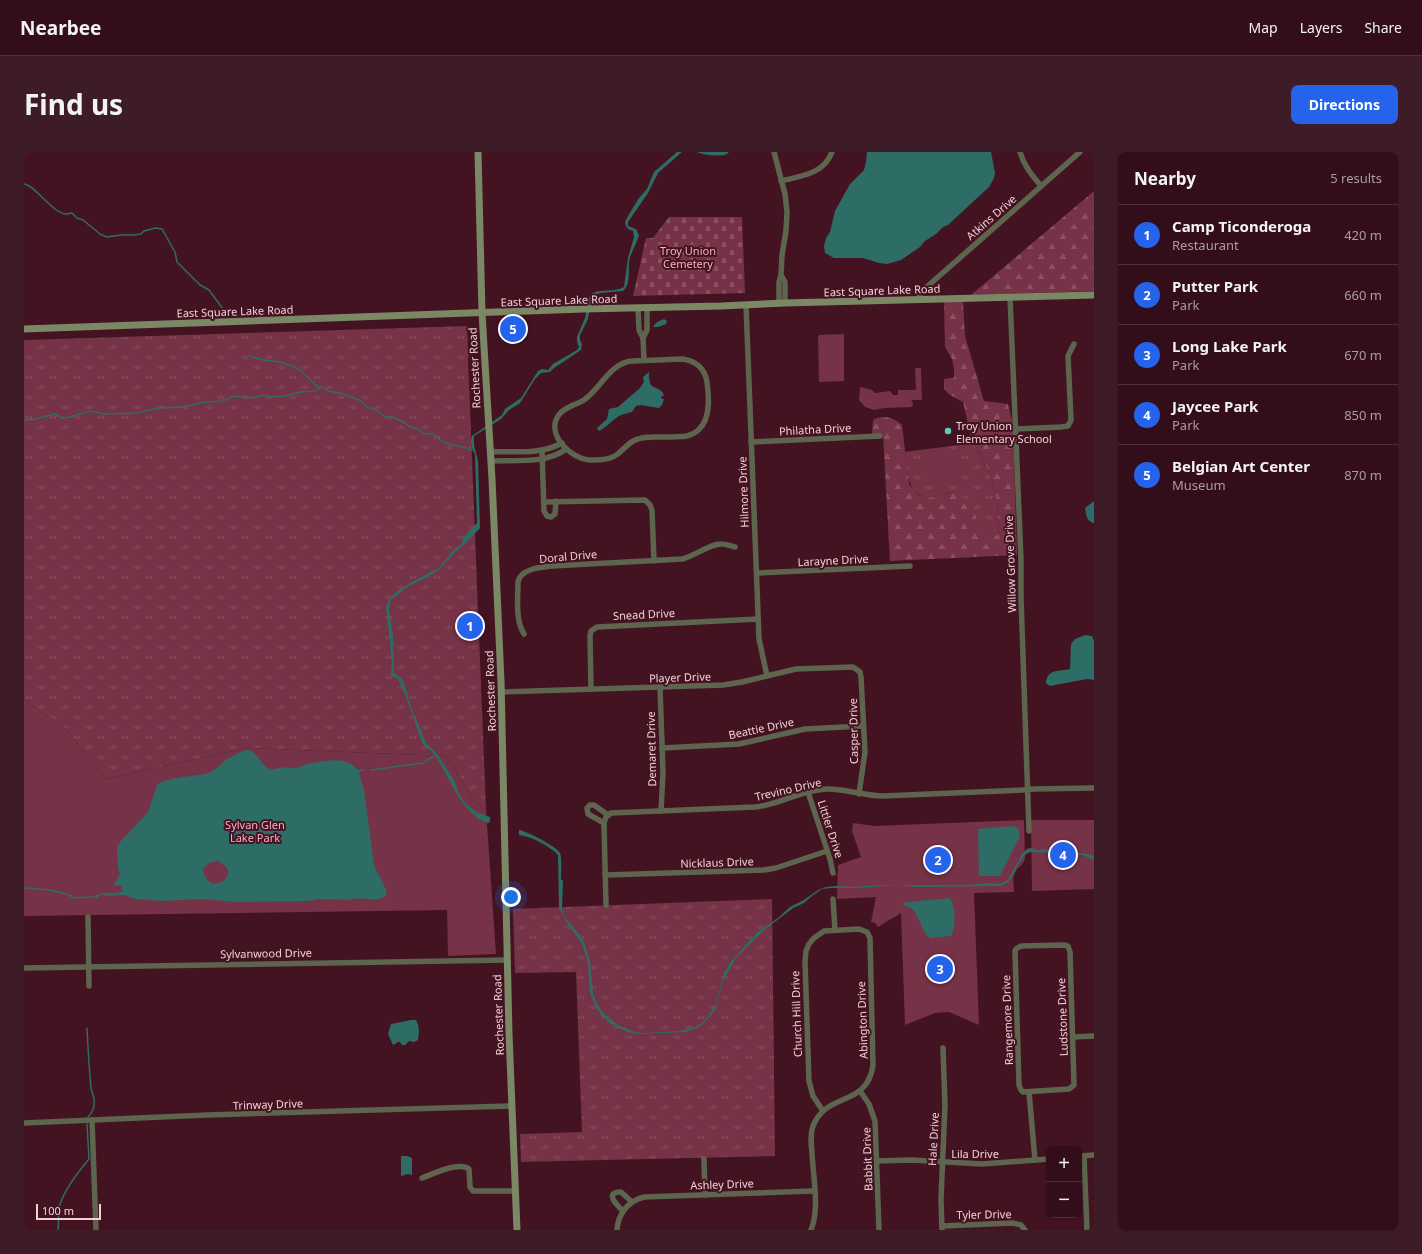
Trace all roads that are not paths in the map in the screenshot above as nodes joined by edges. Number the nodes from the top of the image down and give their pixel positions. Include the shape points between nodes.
1 (478, 152) edge
2 (774, 152) edge
3 (832, 152) edge
4 (1020, 152) edge
5 (1080, 152) edge
6 (781, 181) junction
7 (1041, 186) junction
8 (1094, 295) edge
9 (1010, 297) junction
10 (918, 300) junction
11 (782, 303) junction
12 (746, 305) junction
13 (638, 308) junction
14 (647, 308) junction
15 (482, 313) junction
16 (24, 329) edge
17 (643, 338) junction
18 (1074, 344) dead end
19 (644, 360) junction
20 (1015, 429) junction
21 (880, 436) dead end
22 (751, 442) junction
23 (562, 443) junction
24 (566, 449) junction
25 (542, 450) junction
26 (490, 452) junction
27 (542, 459) junction
28 (491, 461) junction
29 (556, 501) junction
30 (544, 502) junction
31 (735, 547) dead end
32 (654, 561) junction
33 (910, 566) dead end
34 (756, 573) junction
35 (758, 619) junction
36 (524, 634) dead end
37 (857, 668) joint
38 (767, 676) junction
39 (660, 687) junction
40 (591, 689) junction
41 (501, 692) junction
42 (863, 726) junction
43 (662, 748) junction
44 (1094, 788) edge
45 (1027, 790) junction
46 (808, 792) junction
47 (859, 794) junction
48 (661, 811) junction
49 (1029, 831) dead end
50 (828, 851) junction
51 (833, 873) dead end
52 (605, 875) junction
53 (834, 899) dead end
54 (606, 905) dead end
55 (88, 917) dead end
56 (835, 930) junction
57 (1016, 948) joint
58 (508, 960) junction
59 (88, 966) junction
60 (24, 968) edge
61 (89, 986) dead end
62 (1094, 1036) edge
63 (1073, 1037) junction
64 (943, 1048) dead end
65 (860, 1092) junction
66 (1029, 1092) junction
67 (512, 1106) junction
68 (823, 1112) junction
69 (92, 1120) junction
70 (24, 1123) edge
71 (1094, 1155) edge
72 (1082, 1156) edge
73 (704, 1159) dead end
74 (1046, 1159) edge
75 (1035, 1160) junction
76 (877, 1161) junction
77 (942, 1162) junction
78 (422, 1178) dead end
79 (515, 1191) junction
80 (814, 1191) junction
81 (706, 1195) junction
82 (632, 1202) junction
83 (623, 1211) junction
84 (942, 1228) edge
85 (96, 1230) edge
86 (517, 1230) edge
87 (618, 1230) edge
88 (811, 1230) edge
89 (879, 1230) edge
90 (1025, 1230) edge
91 (1087, 1230) edge

1 - 15 main road, Rochester Road
2 - 6 street
3 - 6 street via 825,164 814,172
4 - 7 street via 1024,164
5 - 7 street, Atkins Drive
6 - 11 street via 788,222 782,255 781,274 785,282
7 - 10 street, Atkins Drive via 922,292
8 - 9 main road, East Square Lake Road
9 - 10 main road, East Square Lake Road
9 - 20 street, Willow Grove Drive
10 - 11 main road, East Square Lake Road
11 - 12 main road, East Square Lake Road
12 - 14 main road, East Square Lake Road
12 - 22 street, Hilmore Drive
13 - 14 main road, East Square Lake Road
13 - 15 main road, East Square Lake Road
13 - 17 street via 639,330
14 - 17 street via 647,330
15 - 16 main road, East Square Lake Road
15 - 26 main road, Rochester Road
17 - 19 street
18 - 20 street via 1068,356 1068,426
19 - 23 street via 628,361 617,366 589,396 561,413 556,424
19 - 24 street via 683,359 695,362 700,367 708,386 708,413 704,425 687,436 638,439 607,459 583,459 572,455
20 - 45 street, Willow Grove Drive
21 - 22 street, Philatha Drive
22 - 34 street, Hilmore Drive
23 - 24 street
23 - 25 street
24 - 27 street
25 - 26 street
25 - 27 street
26 - 28 main road, Rochester Road
27 - 28 street
27 - 30 street
28 - 41 main road, Rochester Road
29 - 30 street
29 - 30 street via 555,514 551,517 544,513
29 - 32 street via 648,502 652,510
31 - 32 street, Doral Drive via 720,544 710,546 688,558
32 - 36 street, Doral Drive via 541,567 524,573 519,576 518,582 519,618
33 - 34 street, Larayne Drive
34 - 35 street, Hilmore Drive
35 - 38 street, Hilmore Drive via 760,649
35 - 40 street, Snead Drive via 597,627 590,636
37 - 38 street, Player Drive via 851,666 802,669
37 - 42 street, Casper Drive via 861,677
38 - 39 street, Player Drive via 727,685
39 - 40 street, Player Drive
39 - 43 street, Demaret Drive
40 - 41 street, Player Drive
41 - 58 main road, Rochester Road
42 - 43 street, Beattie Drive via 805,729 739,744
42 - 47 street, Casper Drive via 864,758
43 - 48 street, Demaret Drive
44 - 45 street, Trevino Drive
45 - 47 street, Trevino Drive via 883,796
45 - 49 street, Willow Grove Drive
46 - 47 street, Trevino Drive via 828,789
46 - 48 street, Trevino Drive via 761,806
46 - 50 street, Littler Drive
48 - 52 street, Trevino Drive via 615,813 605,819
50 - 51 street, Littler Drive
50 - 52 street, Nicklaus Drive via 764,870
52 - 54 street
53 - 56 street
55 - 59 street
56 - 65 street, Abington Drive via 862,929 870,938 874,1063 871,1076
56 - 68 street, Church Hill Drive via 824,932 814,938 807,948 805,958 809,1081 813,1096
57 - 63 street, Ludstone Drive via 1068,946
57 - 66 street, Rangemore Drive via 1019,1085 1023,1092
58 - 59 street, Sylvanwood Drive
58 - 67 main road, Rochester Road
59 - 60 street, Sylvanwood Drive
59 - 61 street
62 - 63 street
63 - 66 street, Ludstone Drive via 1073,1087
64 - 77 street, Hale Drive via 945,1112
65 - 68 street
65 - 76 street, Babbit Drive via 874,1117
66 - 75 street
67 - 69 street, Trinway Drive
67 - 79 main road, Rochester Road
68 - 80 street via 815,1122 811,1135
69 - 70 street, Trinway Drive
69 - 85 street
71 - 72 street
72 - 91 street
73 - 81 street
74 - 75 street, Lila Drive
75 - 77 street, Lila Drive via 982,1164
76 - 77 street, Lila Drive
76 - 89 street, Babbit Drive
77 - 84 street, Hale Drive
78 - 79 street via 449,1168 464,1166 469,1169 470,1187 473,1191
79 - 86 main road, Rochester Road
80 - 81 street, Ashley Drive
80 - 88 street via 815,1213
81 - 82 street, Ashley Drive via 648,1196
82 - 83 street, Ashley Drive
82 - 83 street via 621,1192 614,1194 613,1201
83 - 87 street
84 - 90 street, Tyler Drive via 1013,1223 1021,1225

